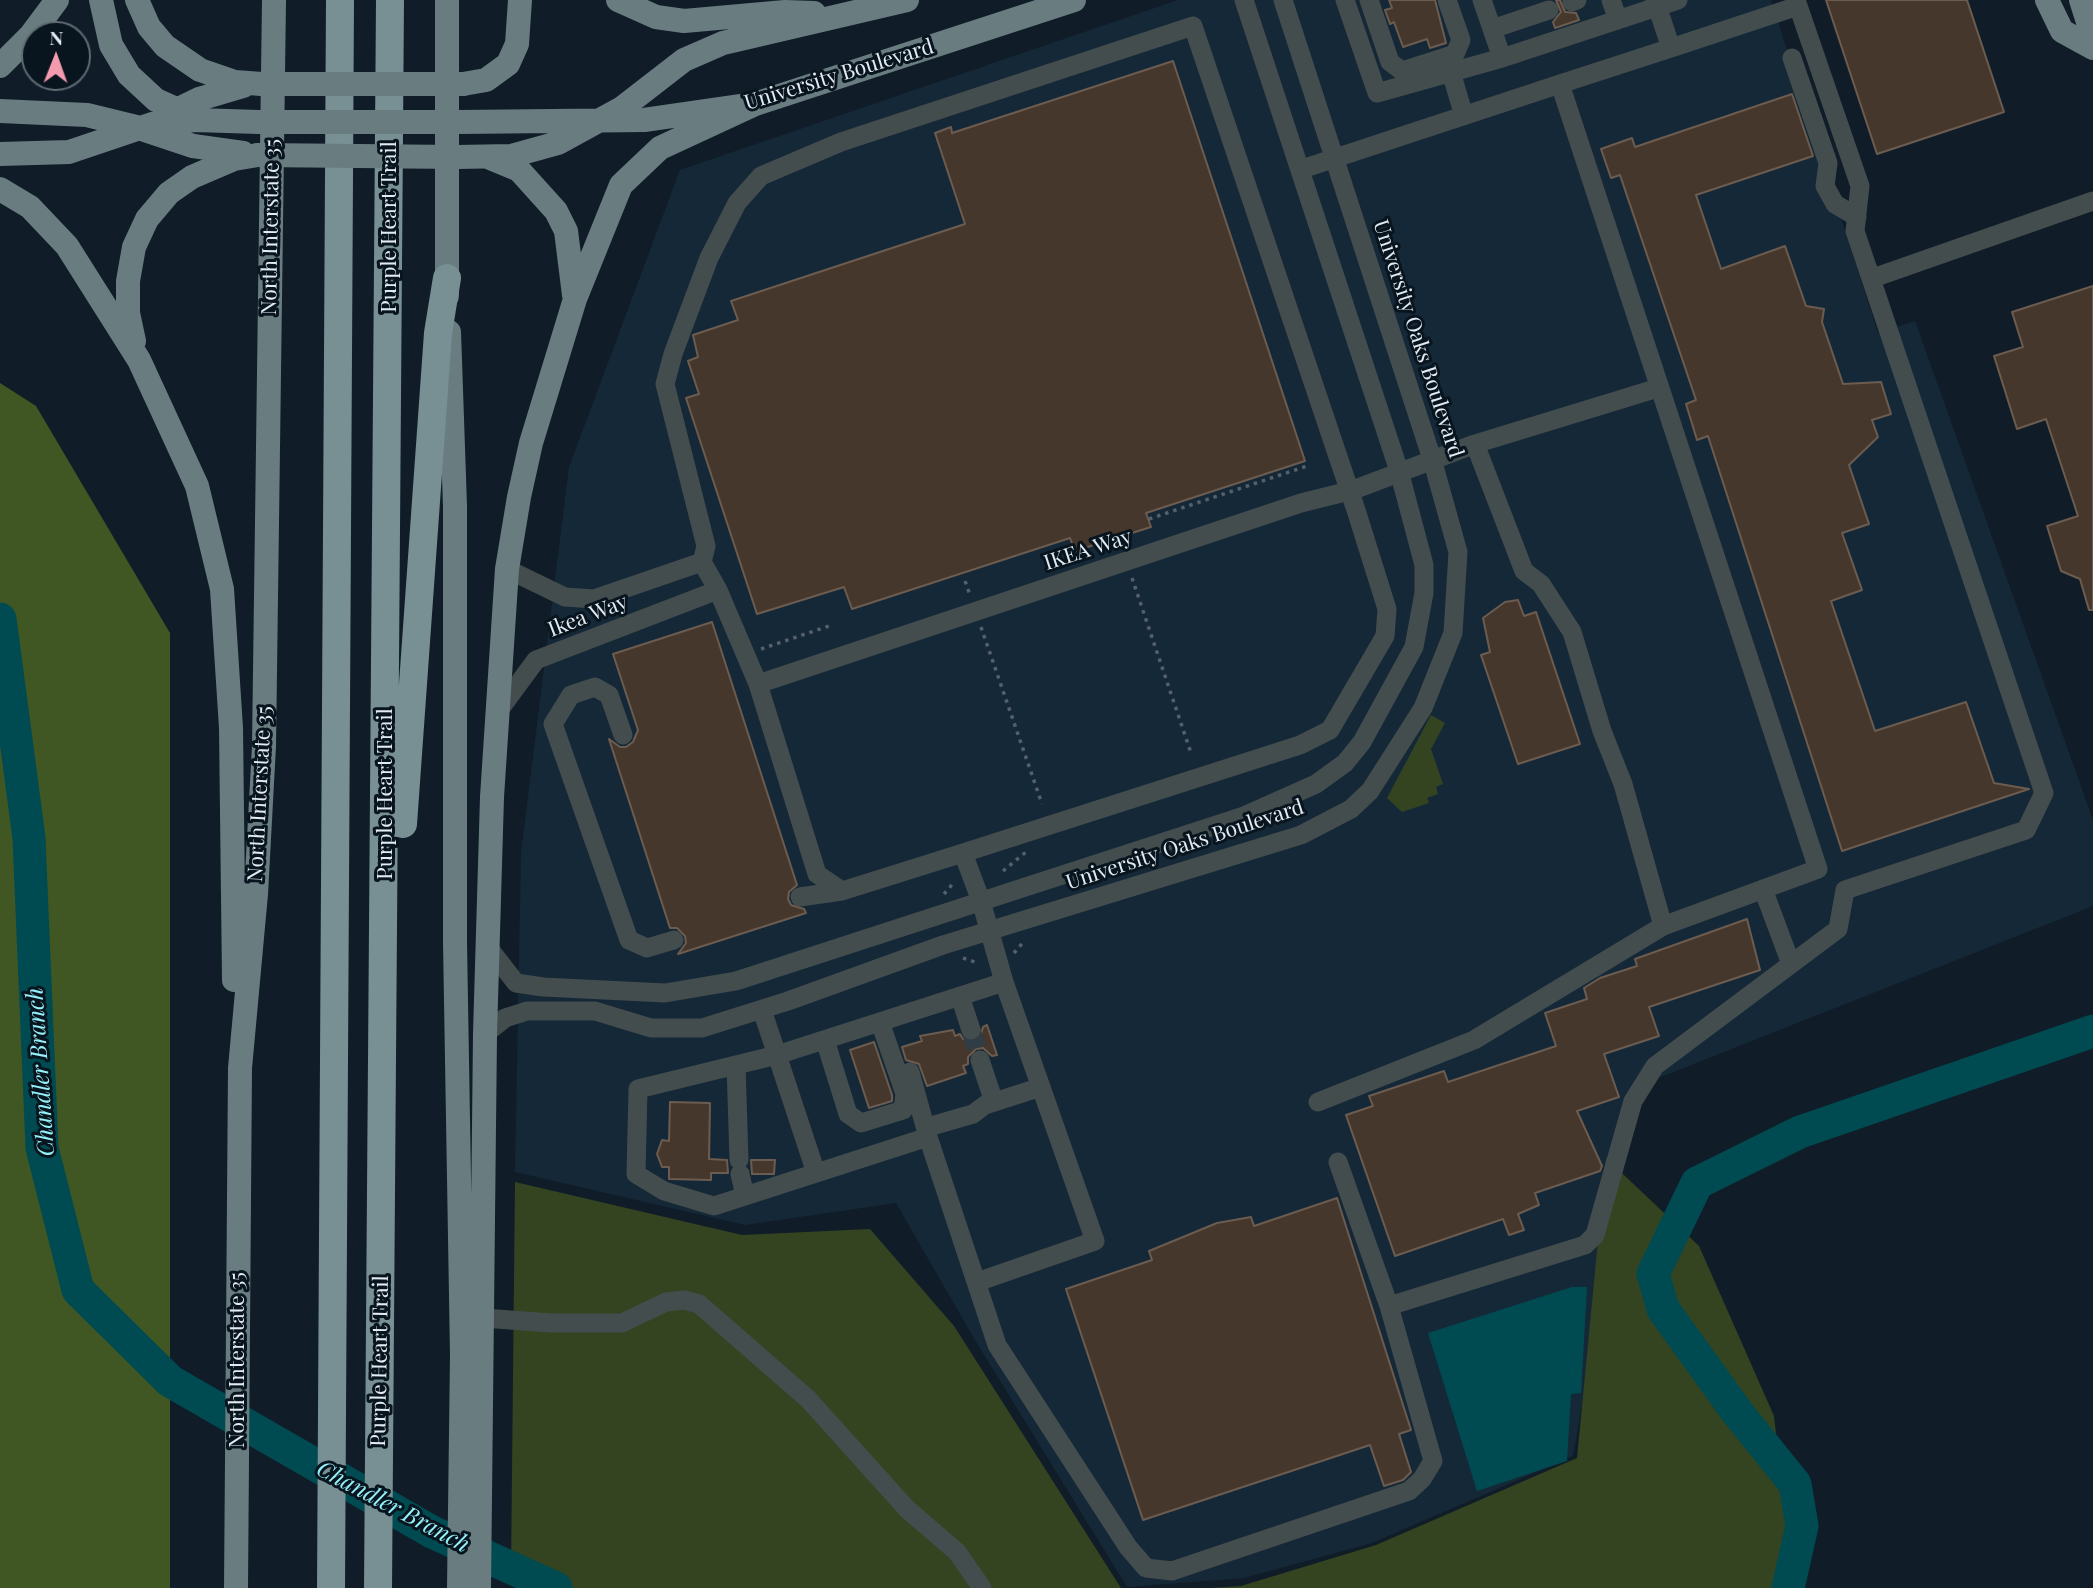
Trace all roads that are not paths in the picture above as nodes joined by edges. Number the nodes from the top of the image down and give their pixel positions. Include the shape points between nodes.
1 (57, 0) edge
2 (101, 0) edge
3 (137, 0) edge
4 (274, 0) edge
5 (340, 0) edge
6 (390, 0) edge
7 (447, 0) edge
8 (520, 0) edge
9 (618, 0) edge
10 (907, 0) edge
11 (1074, 0) edge
12 (1244, 0) edge
13 (1283, 0) edge
14 (1345, 0) edge
15 (1369, 0) edge
16 (1447, 0) edge
17 (1482, 0) edge
18 (1611, 0) edge
19 (1678, 0) edge
20 (2047, 0) edge
21 (2081, 0) edge
22 (1797, 3) edge
23 (1656, 4) edge
24 (1549, 10) dead end
25 (853, 14) junction
26 (1618, 20) junction
27 (1492, 29) junction
28 (2093, 38) edge
29 (1671, 48) junction
30 (2093, 48) edge
31 (1502, 58) junction
32 (1792, 58) dead end
33 (0, 66) edge
34 (1451, 72) junction
35 (259, 84) junction
36 (1560, 84) junction
37 (755, 104) junction
38 (0, 111) edge
39 (175, 111) junction
40 (1464, 116) junction
41 (213, 121) junction
42 (598, 123) junction
43 (136, 127) junction
44 (0, 154) edge
45 (258, 155) junction
46 (488, 158) junction
47 (1336, 158) junction
48 (1302, 169) junction
49 (0, 189) edge
50 (2093, 201) edge
51 (1857, 218) junction
52 (447, 278) junction
53 (1873, 278) junction
54 (575, 299) junction
55 (139, 360) junction
56 (1658, 388) junction
57 (1475, 444) junction
58 (1432, 459) junction
59 (1399, 471) junction
60 (1350, 491) junction
61 (702, 562) junction
62 (508, 569) junction
63 (718, 590) junction
64 (758, 684) junction
65 (497, 714) junction
66 (623, 735) dead end
67 (963, 853) junction
68 (1818, 869) junction
69 (1763, 889) junction
70 (842, 891) junction
71 (1845, 891) junction
72 (800, 897) dead end
73 (981, 901) junction
74 (1663, 926) junction
75 (989, 931) junction
76 (674, 940) dead end
77 (488, 947) junction
78 (1791, 964) junction
79 (1004, 982) junction
80 (960, 996) junction
81 (762, 1010) junction
82 (886, 1020) junction
83 (971, 1030) tunnel mouth
84 (485, 1034) junction
85 (825, 1040) junction
86 (777, 1055) junction
87 (980, 1060) tunnel mouth
88 (736, 1065) junction
89 (240, 1068) junction
90 (1041, 1087) junction
91 (994, 1102) junction
92 (1318, 1102) dead end
93 (928, 1132) junction
94 (1338, 1162) dead end
95 (816, 1173) junction
96 (383, 1192) junction
97 (745, 1196) junction
98 (976, 1282) junction
99 (1389, 1306) junction
100 (483, 1318) junction
101 (468, 1522) junction
102 (329, 1578) edge
103 (236, 1588) edge
104 (378, 1588) edge
105 (459, 1588) edge
106 (479, 1588) edge
107 (982, 1588) edge

1 - 33 main road
2 - 39 main road via 111,45 129,75
3 - 35 main road via 149,27 166,46 200,70 235,82
4 - 89 main road, North Interstate 35 via 264,746
5 - 102 highway
6 - 96 highway, Purple Heart Trail
7 - 52 main road
8 - 35 main road, bridge via 517,44 508,64 486,80 463,84
9 - 25 main road via 656,17 684,21 785,12
10 - 25 main road, University Boulevard
11 - 37 main road, University Boulevard
12 - 48 street, University Oaks Boulevard
13 - 47 street, University Oaks Boulevard
14 - 34 street via 1377,93
15 - 16 street via 1390,62 1402,71 1455,54 1461,40
17 - 27 street
18 - 26 street
19 - 23 street
20 - 30 main road via 2062,31
21 - 28 main road
22 - 29 street
22 - 51 street via 1860,186
23 - 26 street
23 - 29 street
24 - 27 street
25 - 42 main road, University Boulevard via 723,43 676,65
26 - 31 street
27 - 31 street
29 - 36 street
31 - 34 street
32 - 51 street via 1828,163 1825,186 1835,204
34 - 40 street
35 - 39 main road via 209,95
36 - 40 street
36 - 56 street
37 - 42 main road, University Boulevard via 680,117
37 - 54 main road via 660,148 629,174 612,202
38 - 43 main road via 87,115
39 - 41 main road
39 - 43 main road
40 - 47 street
41 - 42 main road, University Boulevard, bridge
41 - 43 main road
42 - 46 main road, University Boulevard via 532,152
43 - 44 main road via 69,152
43 - 45 main road via 192,146
45 - 46 main road, University Boulevard, bridge
45 - 55 main road via 234,159 192,177 169,193 147,219 134,247 128,281 128,313
46 - 54 main road via 519,170 556,211 566,231
47 - 48 street
47 - 58 street, University Oaks Boulevard
48 - 59 street, University Oaks Boulevard
49 - 55 main road via 30,207 67,246
50 - 53 street
51 - 53 street via 1855,231
52 - 96 highway via 438,333 403,813 402,1104
52 - 101 main road via 455,506 454,942
53 - 71 street via 2043,793 2026,830
54 - 62 main road via 531,443
55 - 89 main road via 197,486 222,589 231,728 234,983
56 - 57 street, IKEA Way
56 - 68 street
57 - 58 street, IKEA Way
57 - 74 street via 1524,571 1541,584 1572,632
58 - 59 street, IKEA Way
58 - 75 street, University Oaks Boulevard via 1458,552 1453,633 1423,708 1370,791 1351,809 1301,835
59 - 60 street, IKEA Way
59 - 73 street, University Oaks Boulevard via 1424,565 1424,593 1414,647 1362,743 1345,763 1316,784 1244,816
60 - 61 street via 1194,26 841,142 761,176 737,203 709,258 665,384 706,545
60 - 64 street, IKEA Way via 1301,503
60 - 67 street via 1387,609 1385,636 1331,730 1300,745
61 - 62 street via 594,599 565,597
61 - 63 street
62 - 65 main road
63 - 64 street
63 - 65 street, Ikea Way via 536,660
64 - 70 street via 817,874
65 - 77 main road
66 - 76 street via 610,695 595,687 571,695 554,724 629,940 647,948
67 - 70 street
67 - 73 street
68 - 69 street
68 - 71 street
69 - 74 street
69 - 78 street
70 - 72 street
71 - 78 street via 1838,929
73 - 75 street
73 - 77 street, University Oaks Boulevard via 736,981 665,993 516,983
74 - 92 street via 1474,1040
75 - 79 street
75 - 81 street, University Oaks Boulevard
77 - 84 main road
78 - 99 street via 1655,1066 1633,1101 1595,1235 1585,1245
79 - 80 street
79 - 90 street
80 - 82 street
80 - 83 street
81 - 84 street, University Oaks Boulevard via 702,1028 651,1028 595,1011 527,1011 505,1018
81 - 86 street
82 - 85 street
82 - 85 street via 905,1094 903,1110 861,1124 848,1114
82 - 93 street
84 - 100 main road
85 - 86 street
86 - 88 street
86 - 95 street
87 - 91 street
88 - 97 street via 739,1167
88 - 97 street via 638,1089 636,1174 664,1191 714,1206
89 - 103 main road, North Interstate 35
90 - 91 street
90 - 98 street via 1096,1241
91 - 93 street
93 - 95 street
93 - 98 street
94 - 99 street
95 - 97 street
96 - 104 highway, Purple Heart Trail
98 - 99 street via 998,1345 1128,1547 1146,1568 1172,1571 1409,1491 1422,1479 1433,1461
100 - 101 main road
100 - 107 street via 622,1323 666,1302 699,1304 808,1399 907,1509 957,1552
101 - 105 main road
101 - 106 main road

